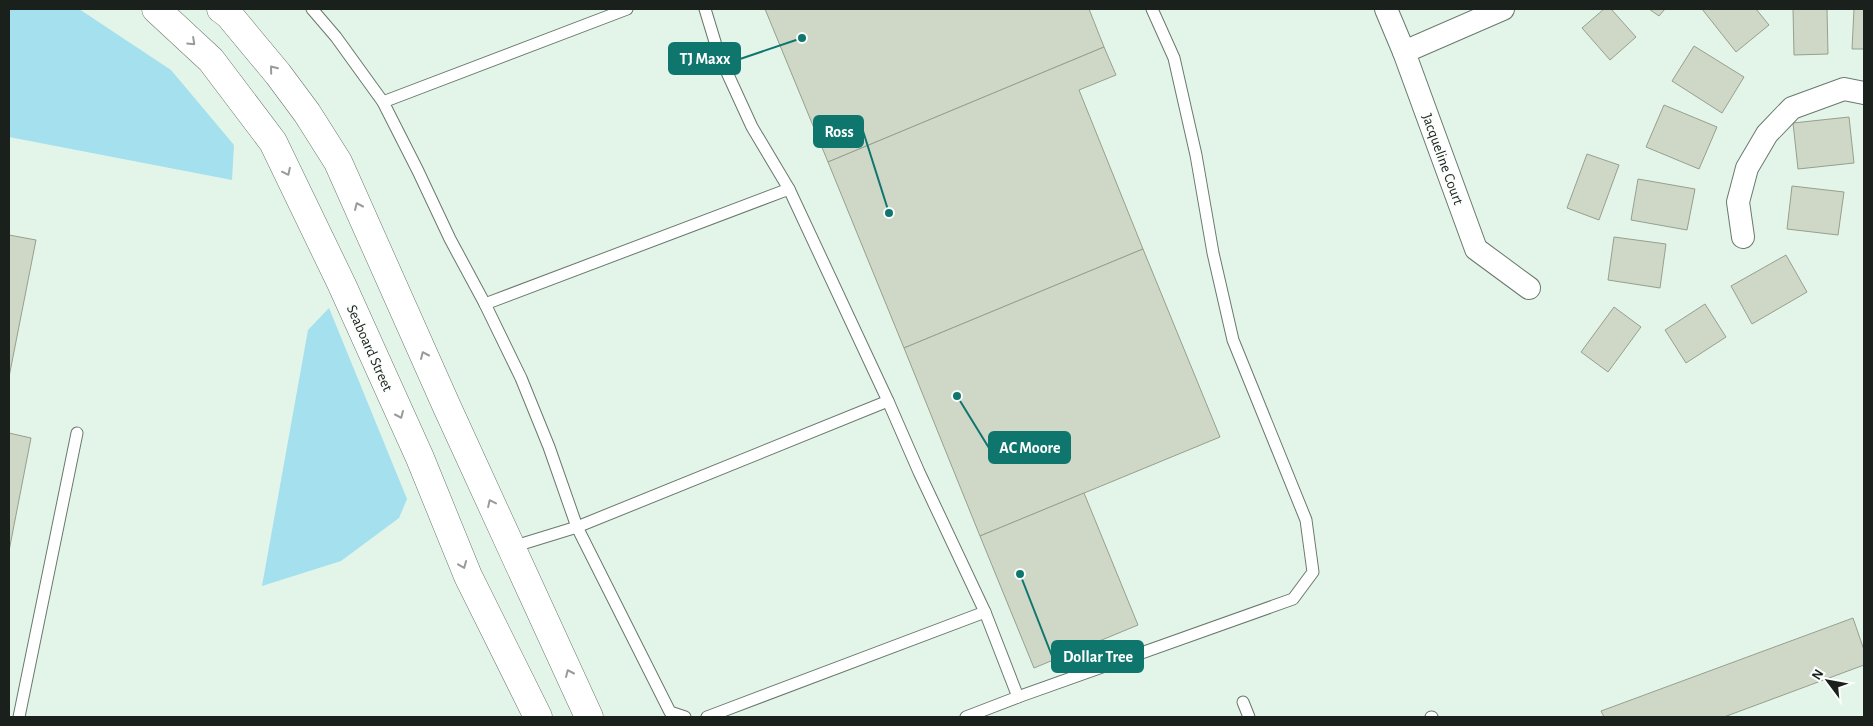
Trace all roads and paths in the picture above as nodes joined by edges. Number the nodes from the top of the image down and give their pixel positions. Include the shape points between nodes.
1 (156, 9) edge
2 (221, 9) edge
3 (312, 9) edge
4 (627, 9) edge
5 (706, 9) edge
6 (1152, 9) edge
7 (1386, 9) edge
8 (1503, 9) edge
9 (1404, 52) junction
10 (1864, 93) edge
11 (383, 102) junction
12 (789, 189) junction
13 (1743, 237) dead end
14 (1529, 288) dead end
15 (485, 304) junction
16 (888, 402) junction
17 (77, 433) dead end
18 (578, 527) junction
19 (512, 547) junction
20 (985, 612) junction
21 (1018, 697) junction
22 (1243, 702) dead end
23 (19, 717) edge
24 (538, 717) edge
25 (589, 717) edge
26 (685, 717) edge
27 (707, 717) edge
28 (966, 717) edge
29 (1249, 717) edge

1 -> 24 street, Seaboard Street via 211,60 273,142 420,458 468,576
19 -> 2 street via 338,162 278,74
3 - 11 lane
4 - 11 lane
5 - 12 lane via 723,64 752,127
6 - 21 lane via 1174,58 1234,340 1306,520 1313,572 1292,599
7 - 9 street, Jacqueline Court
8 - 9 street
9 - 14 street, Jacqueline Court via 1476,249
10 - 13 street via 1844,88 1792,108 1767,134 1747,168 1738,202
11 - 15 lane
12 - 15 lane
12 - 16 lane
15 - 18 lane via 521,378
16 - 18 lane
16 - 20 lane
17 - 23 lane
18 - 19 lane
18 - 26 lane via 670,712
25 -> 19 street
20 - 21 lane
20 - 27 lane
21 - 28 lane
22 - 29 lane

